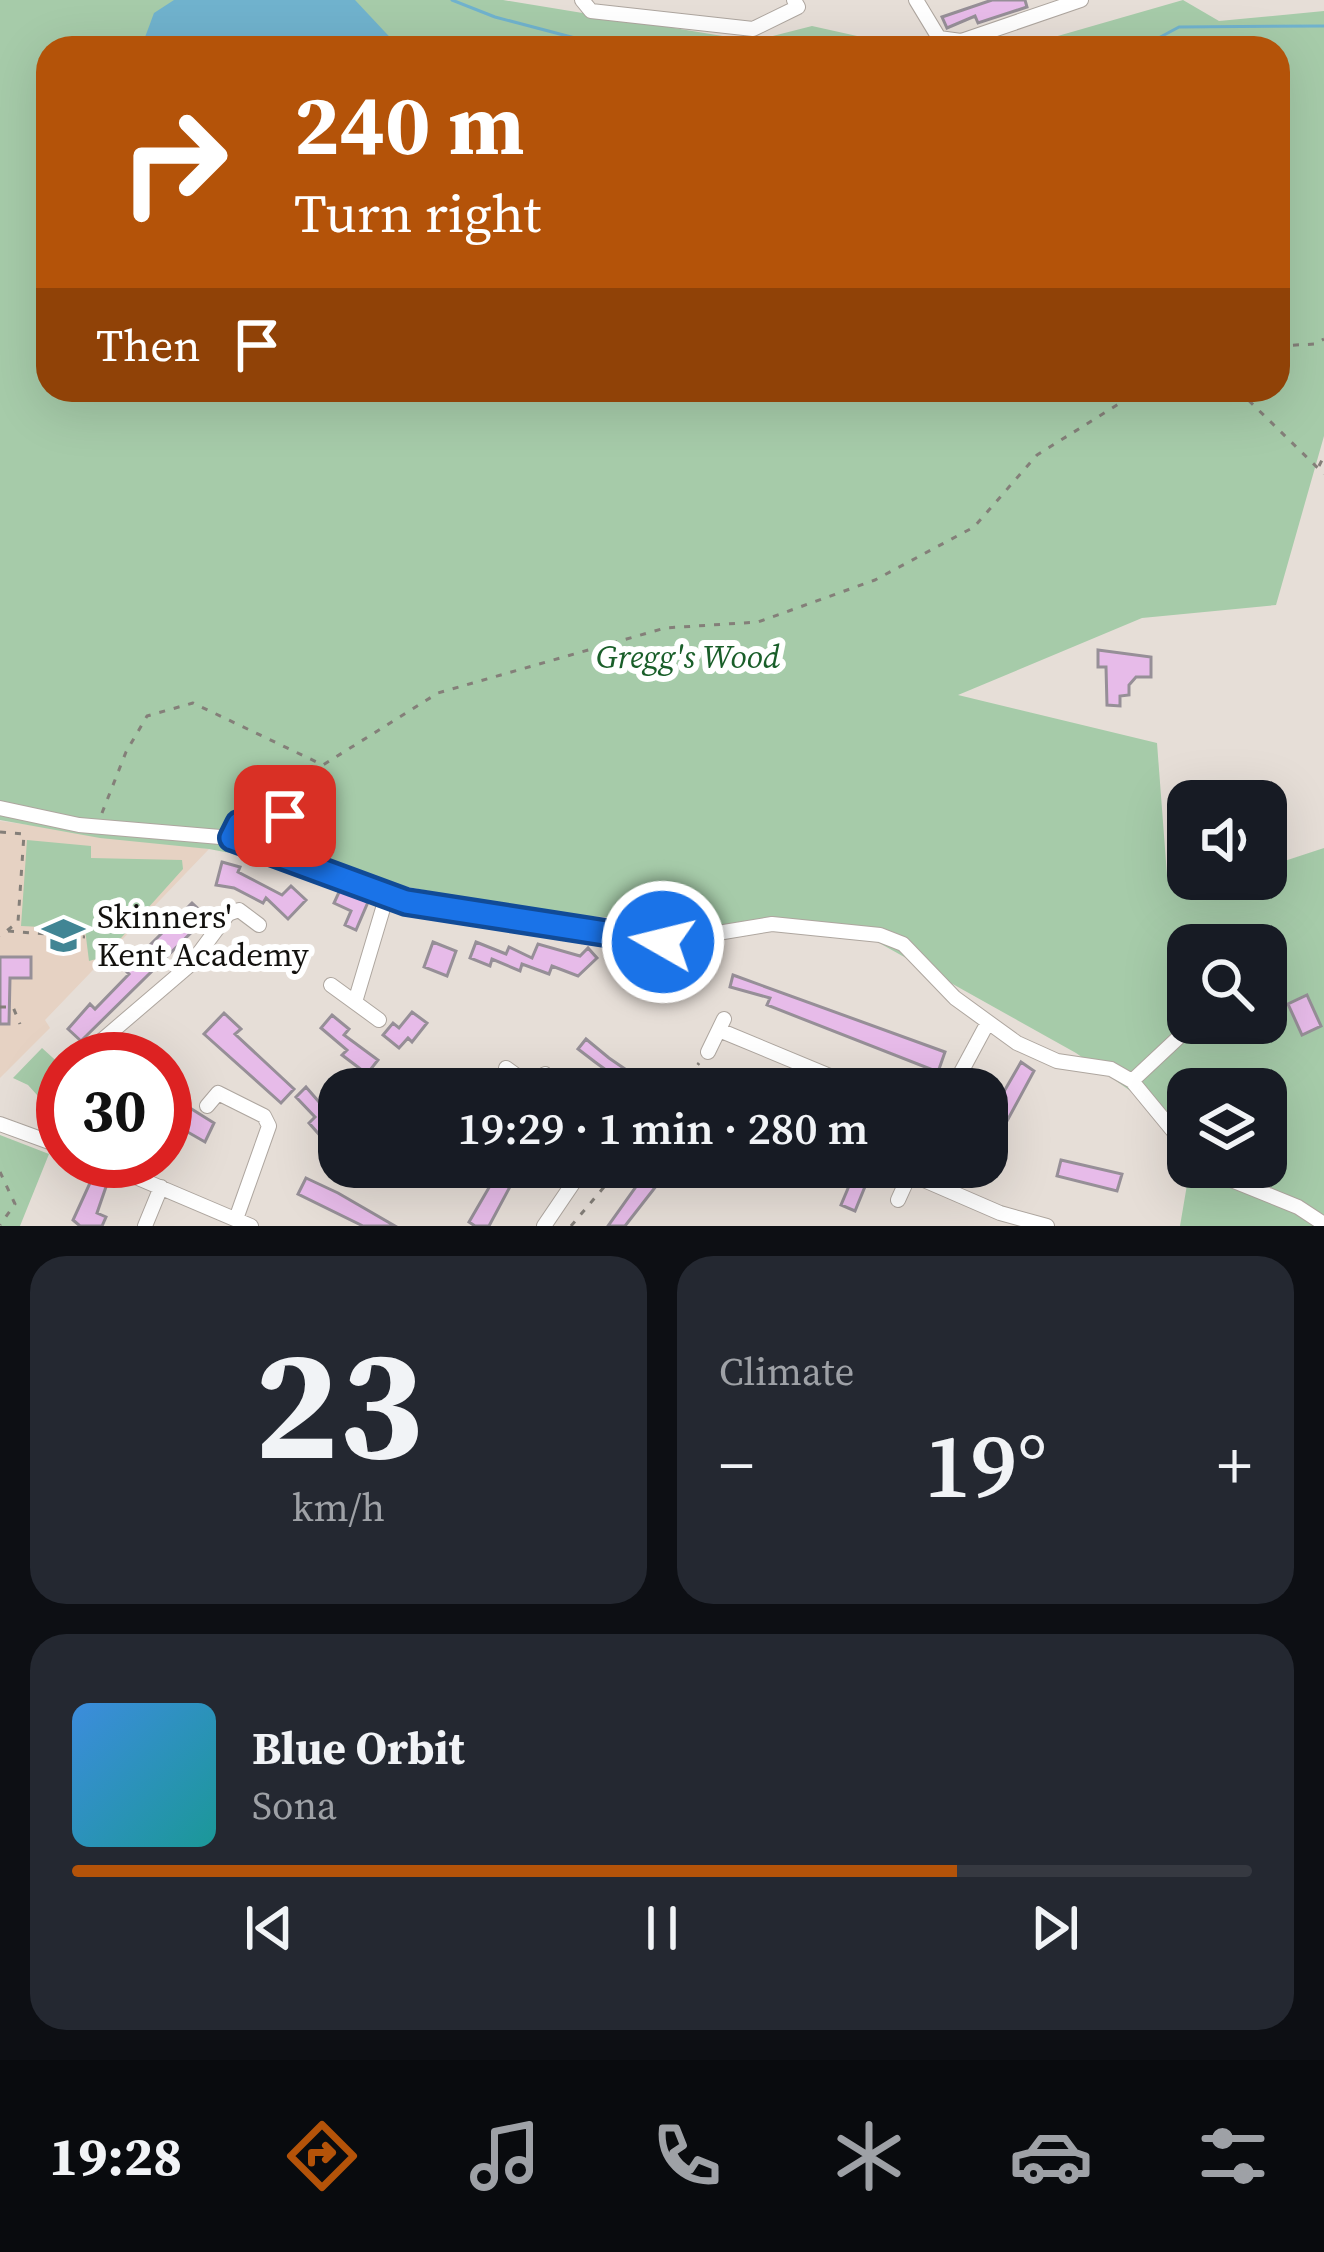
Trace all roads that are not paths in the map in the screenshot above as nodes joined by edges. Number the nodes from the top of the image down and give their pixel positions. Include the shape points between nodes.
1 (582, 0) edge
2 (794, 0) edge
3 (916, 0) edge
4 (1082, 0) edge
5 (939, 36) edge
6 (976, 36) edge
7 (278, 797) dead end
8 (0, 808) edge
9 (232, 838) junction
10 (387, 895) junction
11 (259, 925) dead end
12 (332, 985) dead end
13 (158, 993) junction
14 (355, 1002) junction
15 (171, 1008) dead end
16 (379, 1020) dead end
17 (987, 1024) junction
18 (112, 1032) edge
19 (1172, 1044) edge
20 (708, 1052) road end
21 (816, 1068) edge
22 (963, 1068) edge
23 (1132, 1082) junction
24 (207, 1106) dead end
25 (0, 1124) edge
26 (1167, 1124) edge
27 (36, 1136) edge
28 (160, 1188) edge
29 (162, 1188) edge
30 (570, 1188) edge
31 (903, 1188) edge
32 (949, 1188) edge
33 (1251, 1188) edge
34 (898, 1199) dead end
35 (236, 1219) junction
36 (1324, 1224) edge
37 (145, 1226) edge
38 (251, 1226) edge
39 (544, 1226) edge
40 (1047, 1226) edge

1 - 2 street via 591,11 753,28 798,8
3 - 5 street
4 - 6 street
7 - 9 street via 290,803 278,823 239,824
8 - 9 street
9 - 10 street
10 - 14 street
10 - 17 street via 503,921 663,942 772,924 880,935 904,944
11 - 13 street via 239,910 228,914
12 - 14 street
13 - 15 street
13 - 18 street
14 - 16 street
17 - 22 street
17 - 23 street via 1057,1061
19 - 23 street
20 - 21 street via 721,1024
23 - 26 street
24 - 35 street via 219,1085 269,1126
25 - 27 street
28 - 37 street
29 - 35 street
30 - 39 street
31 - 34 street
32 - 40 street
33 - 36 street
35 - 38 street

